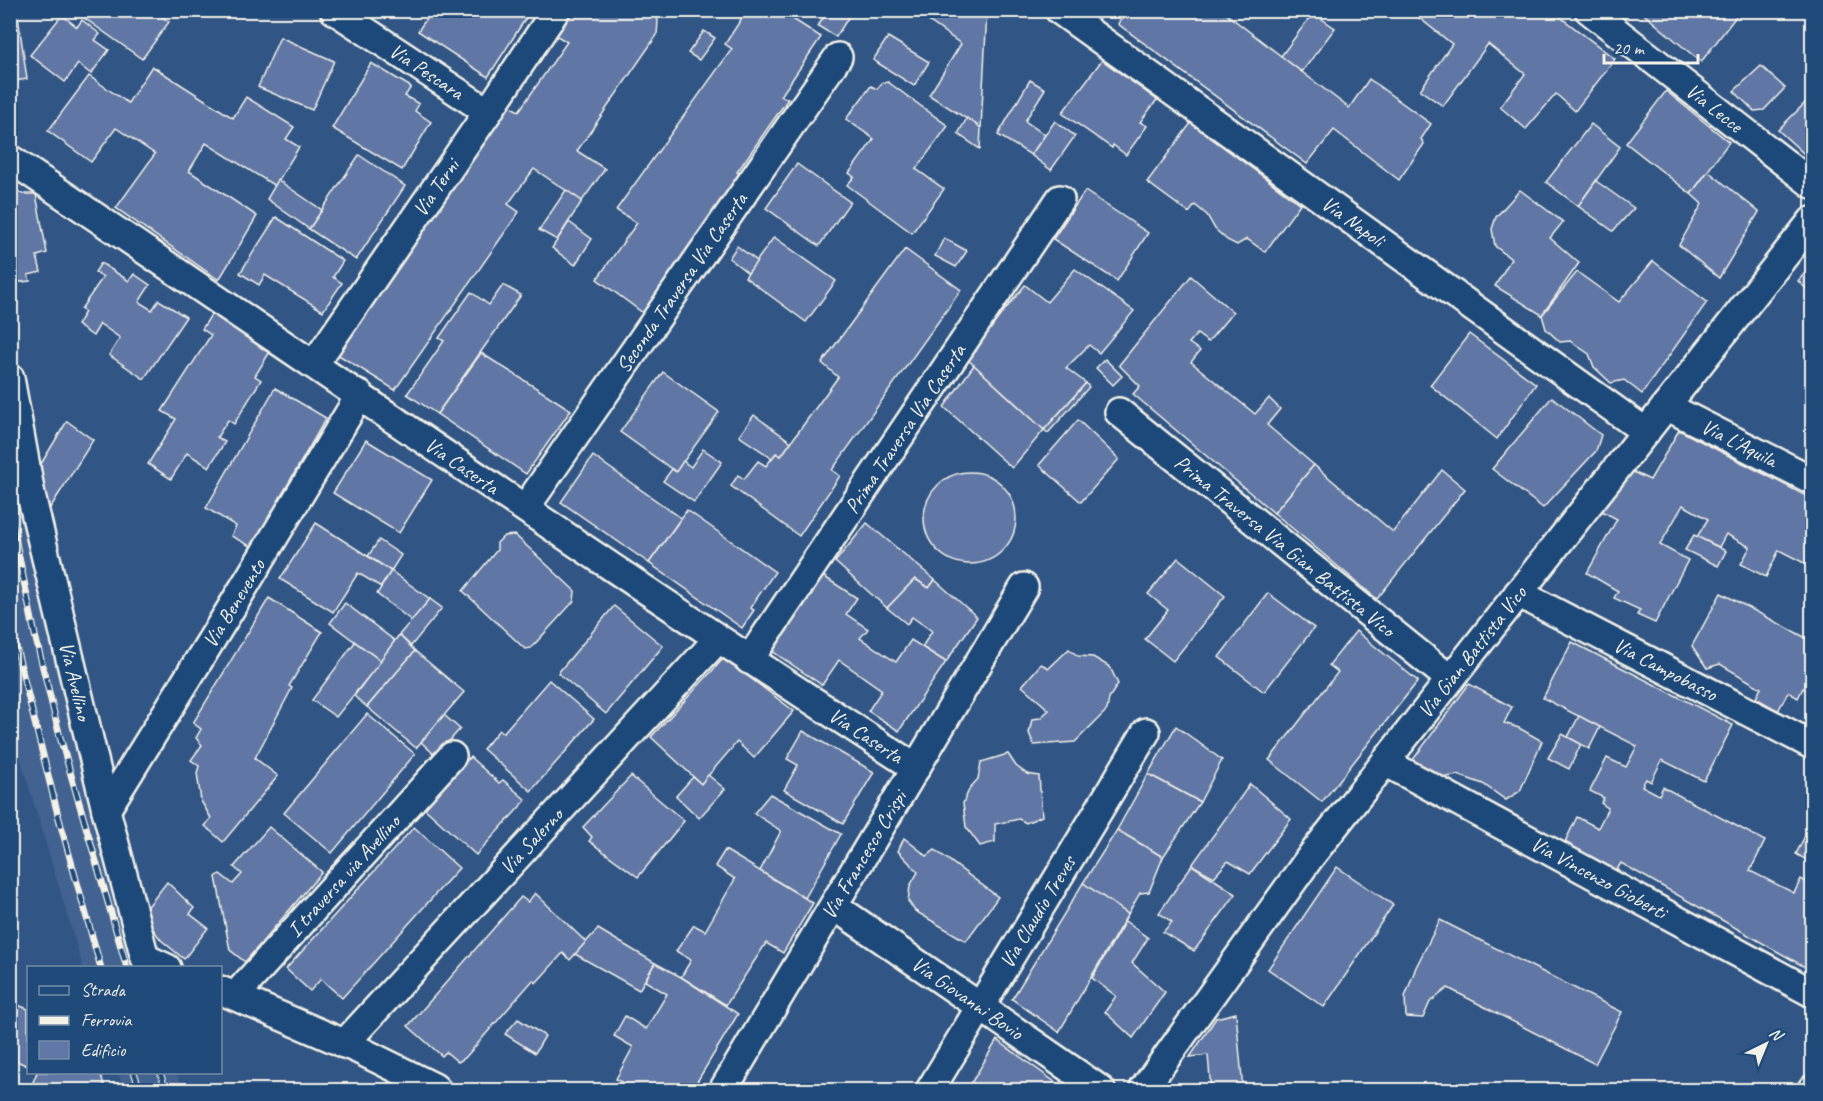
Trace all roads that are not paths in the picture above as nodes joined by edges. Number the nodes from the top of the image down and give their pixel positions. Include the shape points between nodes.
1 (334, 10) edge
2 (556, 10) edge
3 (1059, 10) edge
4 (1588, 10) edge
5 (838, 57) dead end
6 (488, 112) junction
7 (10, 159) edge
8 (1812, 183) edge
9 (1060, 199) dead end
10 (1812, 221) edge
11 (315, 363) junction
12 (10, 378) edge
13 (360, 395) junction
14 (1666, 406) junction
15 (1119, 412) dead end
16 (1646, 432) junction
17 (1812, 480) edge
18 (526, 507) junction
19 (1024, 587) dead end
20 (1518, 593) junction
21 (718, 639) junction
22 (749, 660) junction
23 (1450, 679) junction
24 (1146, 732) dead end
25 (1812, 745) edge
26 (452, 756) dead end
27 (1385, 762) junction
28 (916, 768) junction
29 (106, 810) junction
30 (834, 906) junction
31 (163, 966) edge
32 (228, 993) edge
33 (1812, 993) edge
34 (980, 1005) junction
35 (344, 1044) junction
36 (437, 1090) edge
37 (723, 1090) edge
38 (930, 1090) edge
39 (1101, 1090) edge
40 (1143, 1090) edge

1 - 6 street, Via Pescara
2 - 6 street, Via Terni
3 - 16 street, Via Napoli
4 - 8 street, Via Lecce
5 - 18 street, Seconda Traversa Via Caserta
6 - 11 street, Via Terni
7 - 11 street, Via Caserta
9 - 22 street, Prima Traversa Via Caserta
10 - 14 street, Via Gian Battista Vico
11 - 13 street, Via Caserta
12 - 29 street, Via Avellino via 31,495
13 - 18 street, Via Caserta
13 - 29 street, Via Benevento
14 - 16 street, Via Gian Battista Vico
14 - 17 street, Via L'Aquila
15 - 23 street, Prima Traversa Via Gian Battista Vico
16 - 20 street, Via Gian Battista Vico
18 - 21 street, Via Caserta
19 - 28 street, Via Francesco Crispi
20 - 23 street, Via Gian Battista Vico
20 - 25 street, Via Campobasso
21 - 22 street, Via Caserta
21 - 35 street, Via Salerno
22 - 28 street, Via Caserta
23 - 27 street, Via Gian Battista Vico
24 - 34 street, Via Claudio Treves
26 - 32 street, I traversa via Avellino
27 - 33 street, Via Vincenzo Gioberti
27 - 40 street, Via Gian Battista Vico via 1311,856
28 - 30 street, Via Francesco Crispi
29 - 31 street, Via Avellino via 145,958
30 - 34 street, Via Giovanni Bovio
30 - 37 street, Via Francesco Crispi
32 - 35 street
34 - 38 street, Via Claudio Treves
34 - 39 street, Via Giovanni Bovio
35 - 36 street

